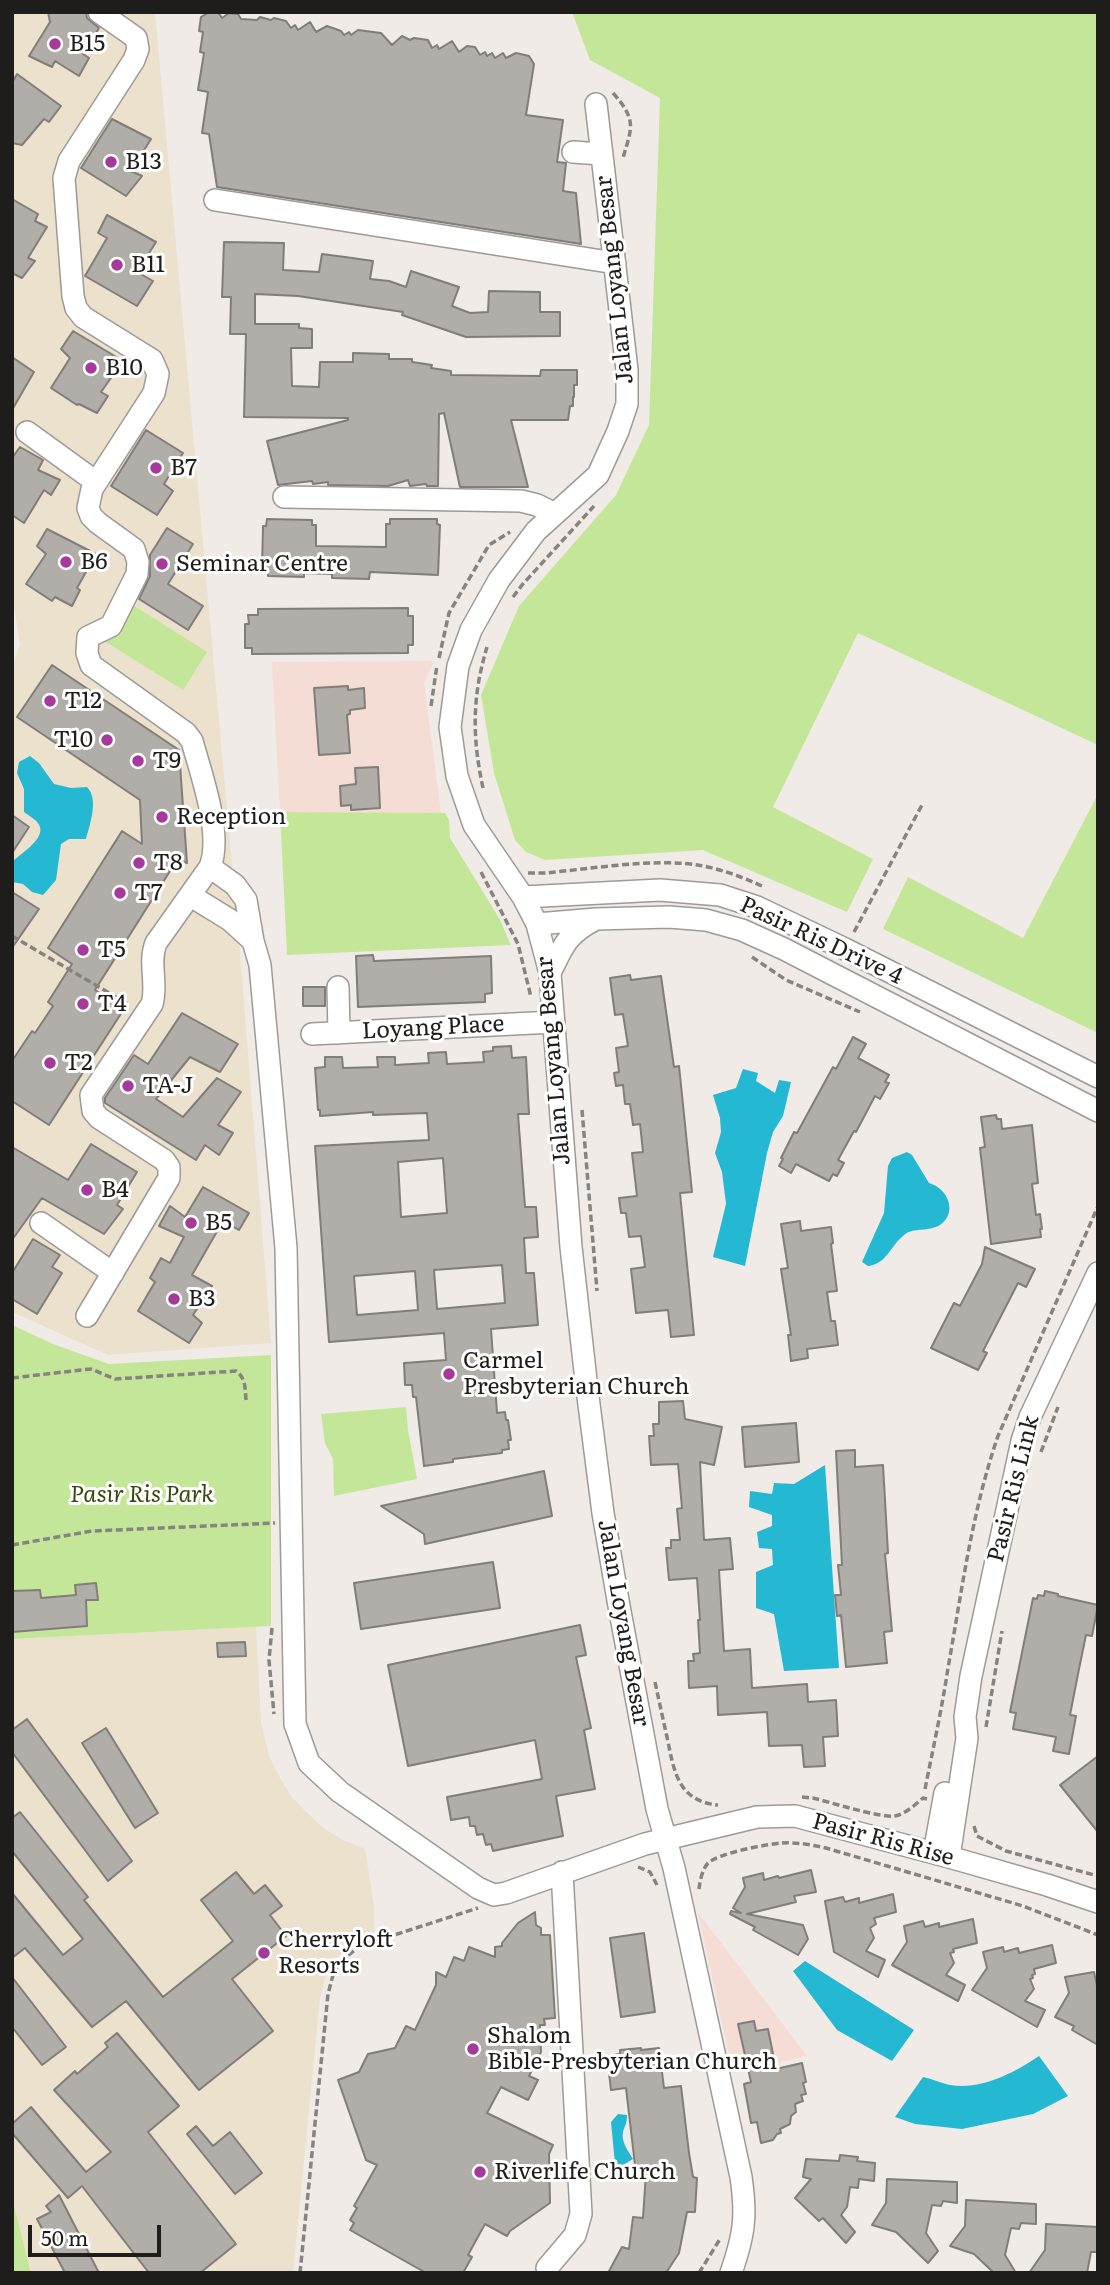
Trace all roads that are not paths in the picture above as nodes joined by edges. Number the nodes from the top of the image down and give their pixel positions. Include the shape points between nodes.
1 (99, 12) edge
2 (596, 104) dead end
3 (573, 152) dead end
4 (601, 154) junction
5 (215, 200) dead end
6 (615, 263) junction
7 (27, 432) dead end
8 (96, 482) junction
9 (284, 496) dead end
10 (555, 514) junction
11 (210, 867) junction
12 (191, 896) junction
13 (523, 897) junction
14 (596, 919) junction
15 (537, 924) junction
16 (253, 941) junction
17 (550, 973) junction
18 (338, 987) dead end
19 (545, 1023) junction
20 (339, 1033) junction
21 (312, 1034) dead end
22 (1098, 1077) edge
23 (1098, 1111) edge
24 (41, 1223) dead end
25 (1098, 1272) edge
26 (113, 1273) junction
27 (87, 1316) dead end
28 (665, 1839) junction
29 (942, 1855) junction
30 (562, 1872) junction
31 (1098, 1902) edge
32 (547, 2268) dead end
33 (731, 2273) edge

1 - 8 street via 136,38 138,49 69,161 64,178 73,296 82,317 152,360 159,374 154,393
2 - 4 street, Jalan Loyang Besar
3 - 4 street
4 - 6 street, Jalan Loyang Besar
5 - 6 street
6 - 10 street, Jalan Loyang Besar via 627,404 598,475
7 - 8 street
8 - 11 street via 89,498 91,516 134,549 138,562 137,574 111,626 88,638 87,653 91,664 192,741 215,843
9 - 10 street via 521,501
10 - 13 street, Jalan Loyang Besar via 499,580 471,630 458,666 450,727 457,776 474,825
11 - 12 street
11 - 16 street via 235,885 246,900
12 - 16 street
12 - 26 street via 156,943 155,994 145,1014 91,1095 90,1103 99,1118 169,1167 169,1178
13 - 15 street, Jalan Loyang Besar
13 - 22 street, Pasir Ris Drive 4 via 660,890 720,895 757,907 845,949
14 - 15 street, Pasir Ris Drive 4
14 - 17 street via 576,929
14 - 23 street, Pasir Ris Drive 4 via 706,919 742,930
15 - 17 street, Jalan Loyang Besar
16 - 30 street via 260,965 286,1248 295,1724 309,1763 340,1792 478,1888 494,1895
17 - 19 street, Jalan Loyang Besar
18 - 20 street
19 - 20 street, Loyang Place
19 - 28 street, Jalan Loyang Besar via 591,1420 619,1606
20 - 21 street, Loyang Place
24 - 26 street
25 - 29 street, Pasir Ris Link via 1022,1441 965,1717 954,1735
26 - 27 street
28 - 29 street, Pasir Ris Rise via 757,1817 795,1816
28 - 30 street
28 - 33 street, Jalan Loyang Besar via 746,2207
29 - 31 street, Pasir Ris Rise
30 - 32 street via 581,2214 575,2235

